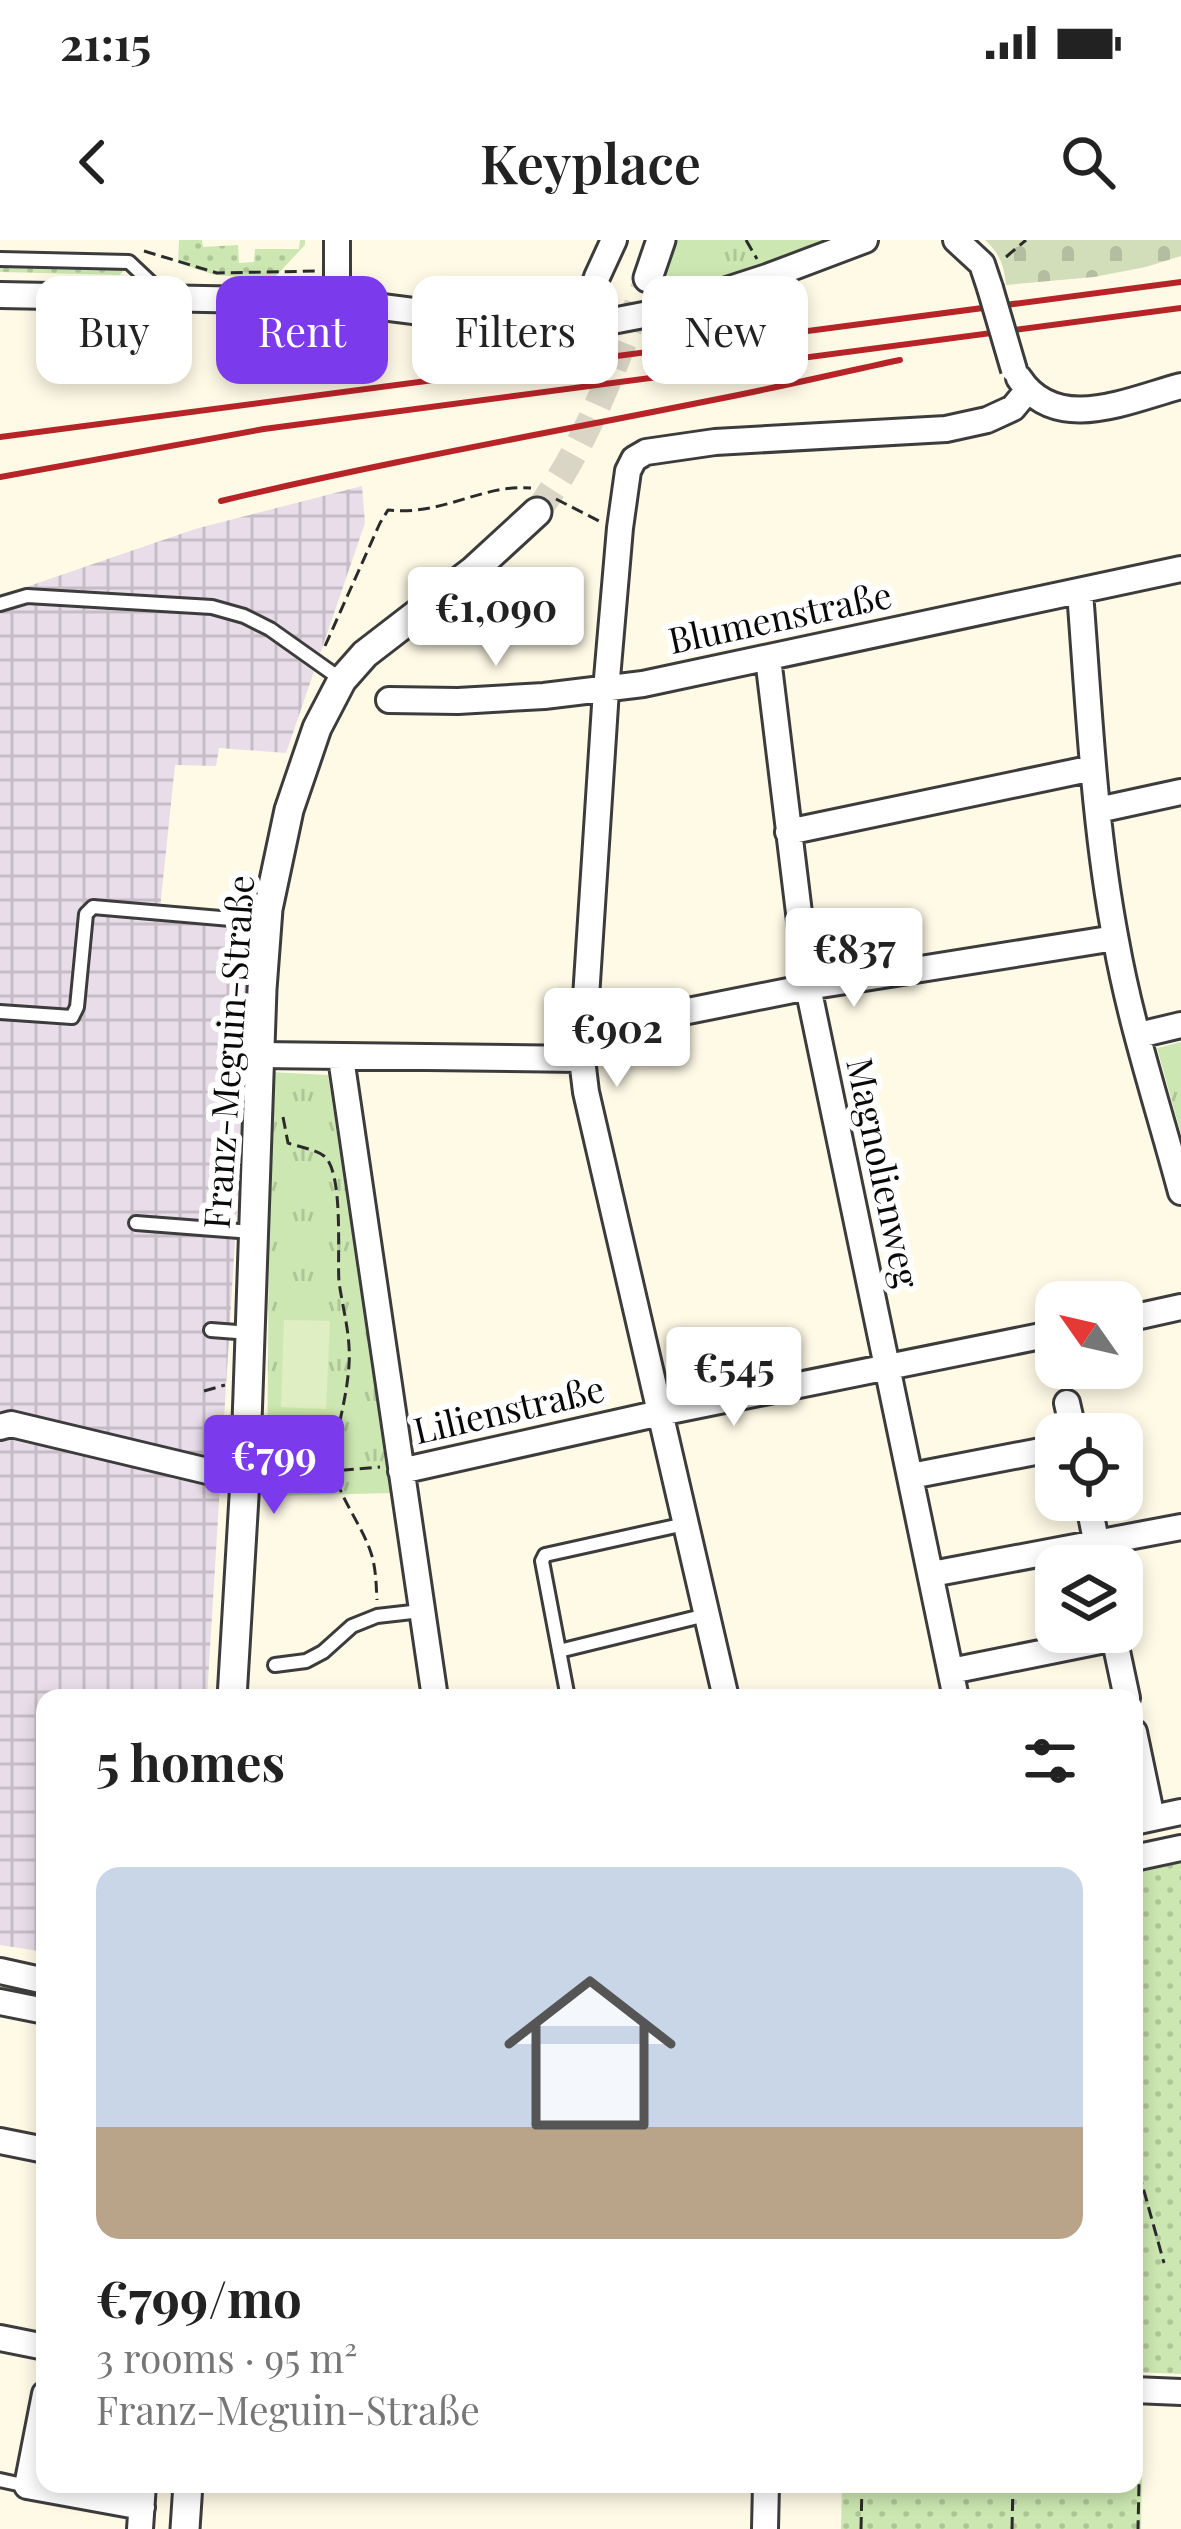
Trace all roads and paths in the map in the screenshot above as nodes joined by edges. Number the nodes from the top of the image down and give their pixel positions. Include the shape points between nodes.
1 (144, 240) edge
2 (337, 240) edge
3 (614, 240) edge
4 (661, 240) edge
5 (866, 240) edge
6 (956, 240) edge
7 (1026, 240) edge
8 (0, 259) edge
9 (1000, 262) dead end
10 (318, 271) dead end
11 (144, 276) edge
12 (337, 276) edge
13 (597, 276) edge
14 (648, 276) tunnel mouth
15 (0, 295) edge
16 (36, 296) edge
17 (618, 320) edge
18 (1021, 381) junction
19 (1181, 386) edge
20 (540, 499) junction
21 (620, 528) junction
22 (1181, 569) edge
23 (1080, 592) junction
24 (0, 604) edge
25 (768, 658) junction
26 (318, 663) junction
27 (342, 680) junction
28 (606, 690) junction
29 (388, 700) dead end
30 (1093, 768) junction
31 (1181, 793) edge
32 (1098, 810) junction
33 (788, 832) junction
34 (267, 922) junction
35 (1115, 938) junction
36 (808, 987) junction
37 (0, 1012) edge
38 (1181, 1025) edge
39 (583, 1032) junction
40 (1139, 1035) junction
41 (260, 1055) junction
42 (341, 1058) junction
43 (582, 1060) junction
44 (282, 1116) dead end
45 (1181, 1192) edge
46 (136, 1223) dead end
47 (254, 1232) junction
48 (1181, 1307) edge
49 (1143, 1315) edge
50 (211, 1330) dead end
51 (250, 1333) junction
52 (1035, 1338) edge
53 (887, 1367) junction
54 (1067, 1402) dead end
55 (660, 1413) junction
56 (1069, 1413) edge
57 (1, 1424) edge
58 (1035, 1452) edge
59 (400, 1468) junction
60 (332, 1471) junction
61 (911, 1476) junction
62 (244, 1484) junction
63 (686, 1524) junction
64 (1181, 1527) edge
65 (1126, 1545) edge
66 (1035, 1562) edge
67 (932, 1574) junction
68 (422, 1611) junction
69 (707, 1615) junction
70 (377, 1616) junction
71 (559, 1652) junction
72 (1035, 1652) edge
73 (1118, 1653) edge
74 (275, 1666) dead end
75 (951, 1671) junction
76 (233, 1689) edge
77 (434, 1689) edge
78 (566, 1689) edge
79 (725, 1689) edge
80 (954, 1689) edge
81 (1125, 1689) edge
82 (1181, 1811) edge
83 (1143, 1820) edge
84 (1181, 1848) edge
85 (1143, 1856) edge
86 (0, 1971) edge
87 (36, 1980) edge
88 (0, 2002) edge
89 (36, 2009) edge
90 (0, 2140) edge
91 (36, 2148) edge
92 (1143, 2187) edge
93 (1164, 2263) dead end
94 (0, 2338) edge
95 (36, 2345) edge
96 (1143, 2390) edge
97 (1181, 2392) edge
98 (36, 2440) edge
99 (0, 2480) edge
100 (27, 2486) junction
101 (36, 2488) edge
102 (65, 2493) edge
103 (187, 2493) edge
104 (766, 2493) edge
105 (862, 2493) edge
106 (1013, 2493) edge
107 (1139, 2493) edge
108 (142, 2507) edge
109 (185, 2529) edge
110 (765, 2529) edge
111 (861, 2529) edge
112 (1012, 2529) edge
113 (1138, 2529) edge

1 - 10 path via 150,251 217,273
2 - 12 street
3 - 13 street
4 - 14 street
5 - 17 street
6 - 18 street, bridge via 982,264
7 - 9 path
8 - 11 lane via 130,262
15 - 16 street
18 - 19 street via 1065,410
18 - 21 street via 1013,408 946,429 646,452 628,471
20 - 21 path
20 - 26 path via 500,489 418,512 388,510
20 - 27 street, Franz-Meguin-Straße via 474,570
21 - 28 street
22 - 23 street, Blumenstraße
23 - 25 street, Blumenstraße
23 - 30 street
24 - 26 lane via 27,596 212,608 270,629
25 - 28 street, Blumenstraße
25 - 33 street, Magnolienweg
26 - 27 lane
27 - 34 street, Franz-Meguin-Straße via 290,810
28 - 29 street, Blumenstraße
28 - 39 street
30 - 32 street
30 - 33 street
31 - 32 street
32 - 35 street
33 - 36 street, Magnolienweg
34 - 37 lane via 93,907 72,1016
34 - 41 street, Franz-Meguin-Straße
35 - 36 street
35 - 40 street
36 - 39 street
36 - 53 street, Magnolienweg
38 - 40 street
39 - 43 street
40 - 45 street
41 - 42 street
41 - 47 street, Franz-Meguin-Straße
42 - 43 street
42 - 59 street
43 - 55 street
44 - 60 path via 288,1143 327,1157 341,1229 349,1367
46 - 47 lane
47 - 51 street, Franz-Meguin-Straße
48 - 49 street
50 - 51 lane
51 - 62 street, Franz-Meguin-Straße
52 - 53 street, Lilienstraße
53 - 55 street, Lilienstraße
53 - 61 street, Magnolienweg
54 - 56 street
55 - 59 street, Lilienstraße
55 - 63 street
57 - 62 street via 115,1437
58 - 61 street
59 - 60 path
59 - 68 street
60 - 62 path
60 - 70 path via 369,1546
61 - 67 street, Magnolienweg
62 - 76 street, Franz-Meguin-Straße
63 - 69 street
63 - 71 lane via 545,1555
64 - 65 street
66 - 67 street
67 - 75 street, Magnolienweg
68 - 70 lane
68 - 77 street
69 - 71 lane
69 - 79 street
70 - 74 lane via 307,1660
71 - 78 lane
72 - 75 street
73 - 81 street
75 - 80 street, Magnolienweg
82 - 83 street
84 - 85 street
86 - 87 street
88 - 89 street
90 - 91 street
92 - 93 path
94 - 95 street
96 - 97 street
98 - 100 street
99 - 100 lane
100 - 101 street
102 - 108 street
103 - 109 street
104 - 110 street
105 - 111 path
106 - 112 path
107 - 113 path

